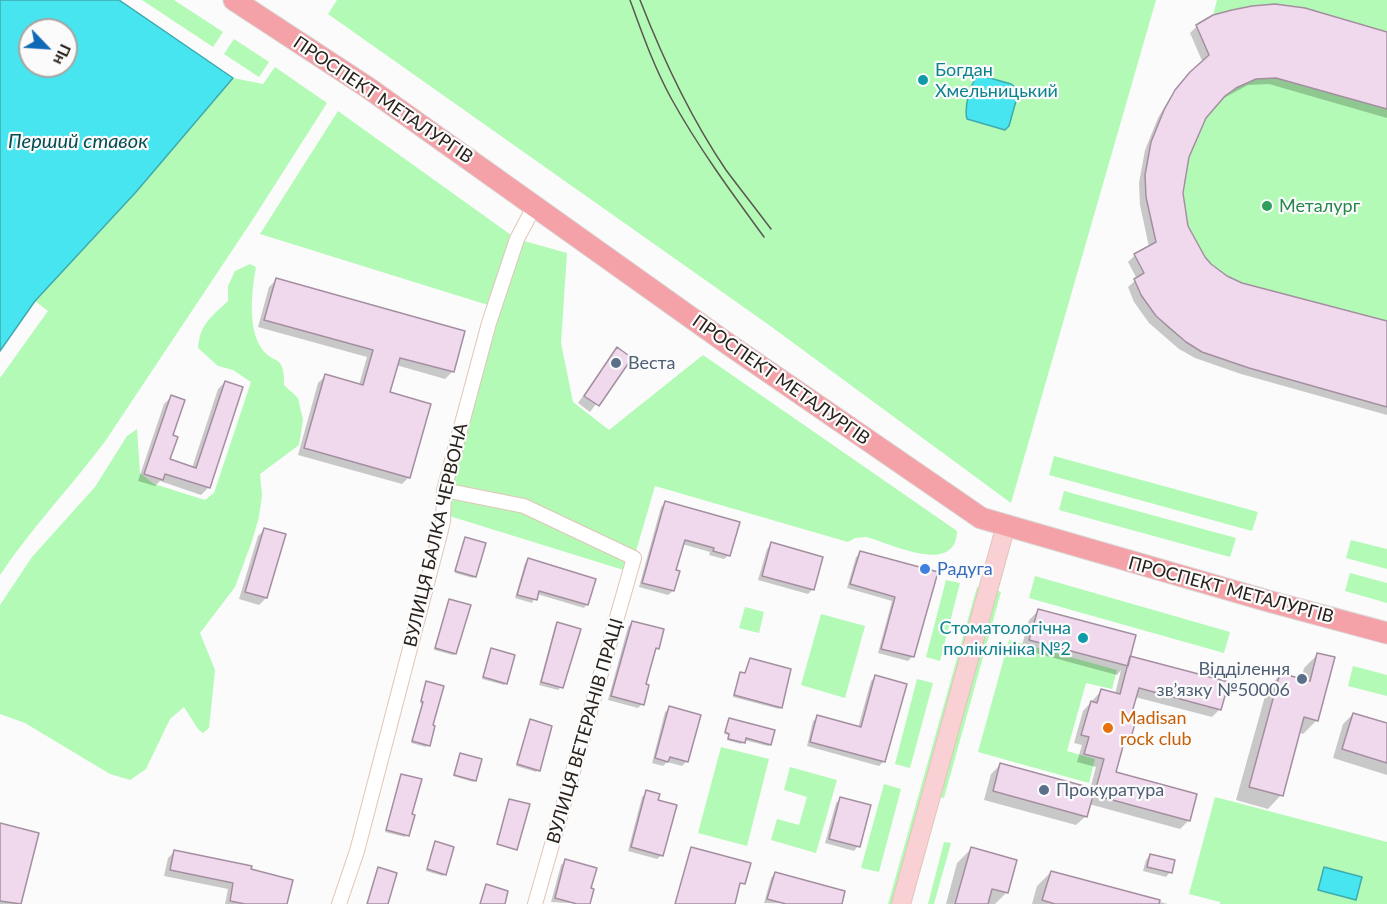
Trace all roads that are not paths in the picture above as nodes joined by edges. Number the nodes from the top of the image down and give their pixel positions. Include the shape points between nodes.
1 (234, 0) edge
2 (535, 205) junction
3 (444, 490) junction
4 (1006, 525) junction
5 (1387, 633) edge
6 (339, 904) edge
7 (536, 904) edge
8 (901, 904) edge

1 - 2 main road, ПРОСПЕКТ МЕТАЛУРГІВ
2 - 3 street, ВУЛИЦЯ БАЛКА ЧЕРВОНА via 517,239 489,323
2 - 4 main road, ПРОСПЕКТ МЕТАЛУРГІВ via 981,519
3 - 6 street, ВУЛИЦЯ БАЛКА ЧЕРВОНА via 440,534 357,851
3 - 7 street, ВУЛИЦЯ ВЕТЕРАНІВ ПРАЦІ via 524,506 634,558
4 - 5 main road, ПРОСПЕКТ МЕТАЛУРГІВ
4 - 8 street

